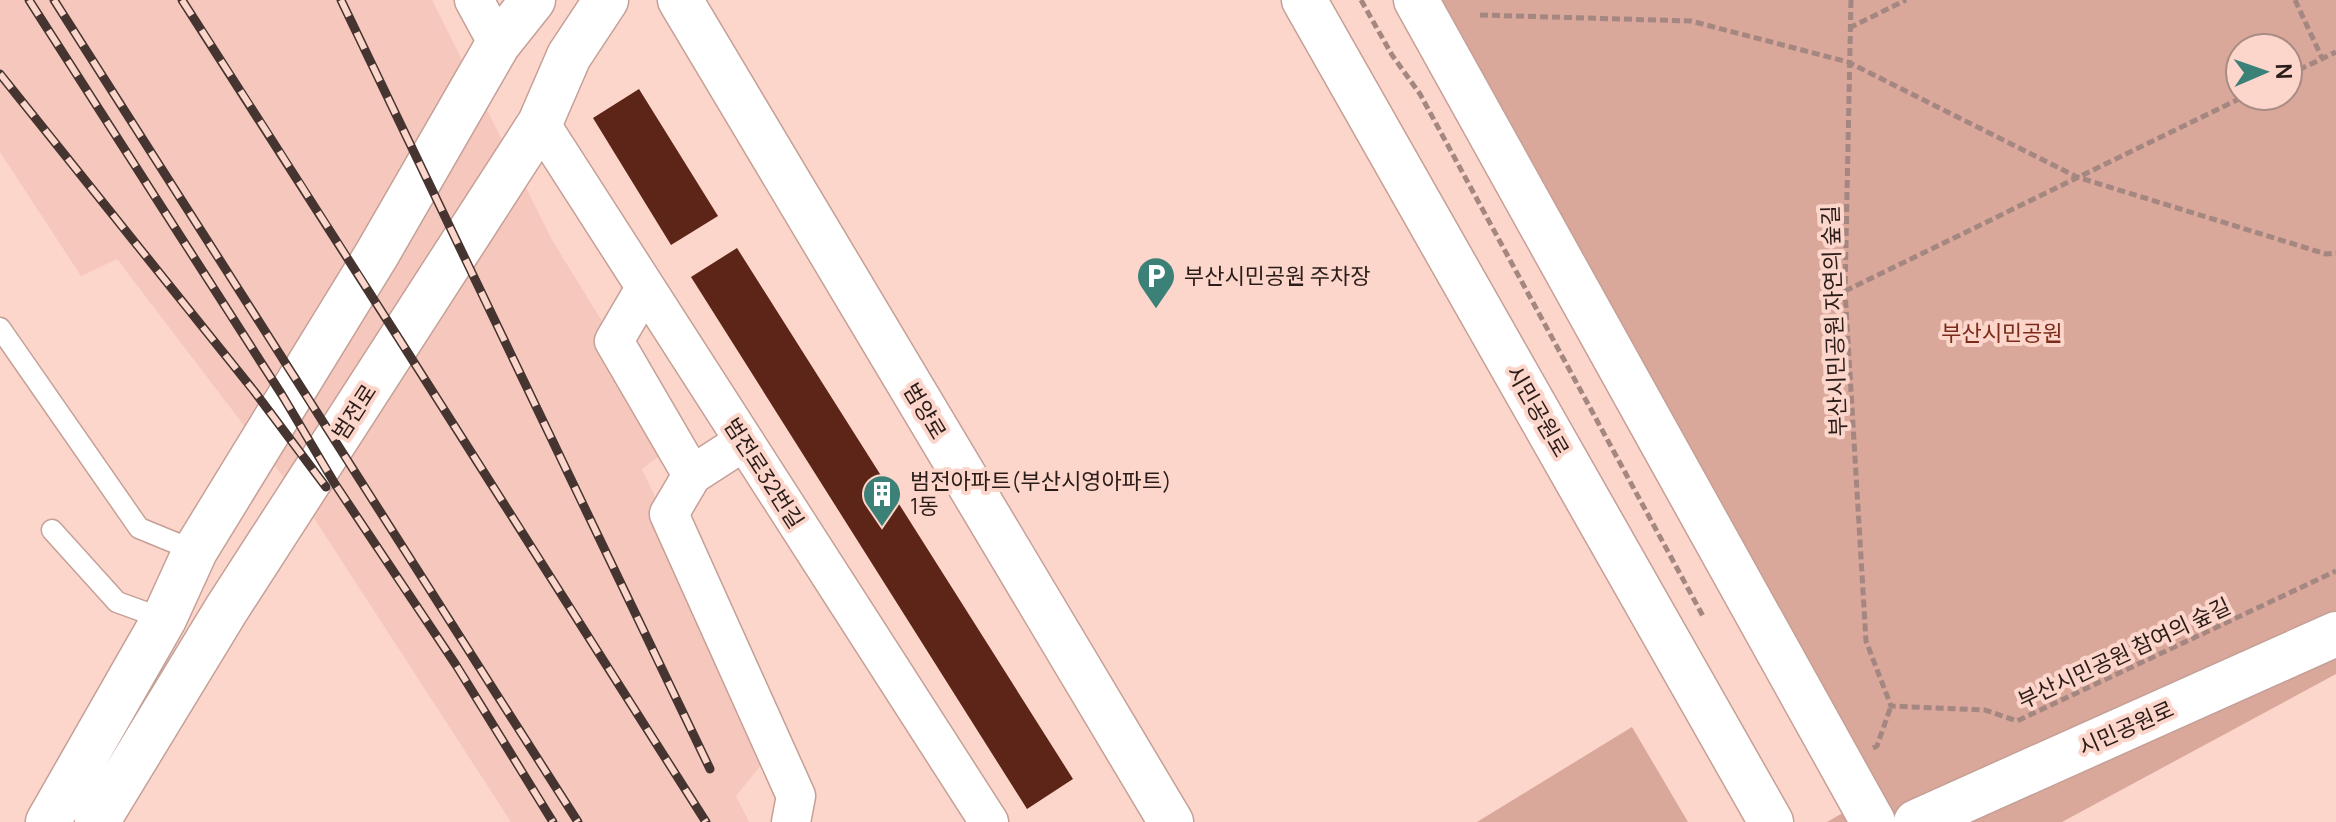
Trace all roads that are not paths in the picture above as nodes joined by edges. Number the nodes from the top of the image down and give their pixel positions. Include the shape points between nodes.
1 (474, 0) edge
2 (533, 0) edge
3 (606, 0) edge
4 (680, 0) edge
5 (1304, 0) edge
6 (1416, 0) edge
7 (498, 44) junction
8 (540, 123) junction
9 (645, 288) junction
10 (0, 328) edge
11 (743, 442) junction
12 (692, 475) junction
13 (52, 530) dead end
14 (195, 551) junction
15 (164, 619) junction
16 (2336, 634) edge
17 (48, 822) edge
18 (97, 822) edge
19 (791, 822) edge
20 (989, 822) edge
21 (1171, 822) edge
22 (1771, 822) edge
23 (1873, 822) edge
24 (1916, 822) edge

1 - 7 street
2 - 7 main road
3 - 8 main road, 범전로 via 569,56
4 - 21 main road, 범양로
5 - 22 main road, 시민공원로
6 - 23 main road
7 - 14 main road
8 - 9 street, 범전로32번길
8 - 18 main road, 범전로 via 226,610
9 - 11 street, 범전로32번길
9 - 12 street via 614,341
10 - 14 lane via 139,528
11 - 12 street
11 - 20 street, 범전로32번길
12 - 19 street via 669,514 796,796
13 - 15 lane via 117,602
14 - 15 main road
15 - 17 main road
16 - 24 main road, 시민공원로

